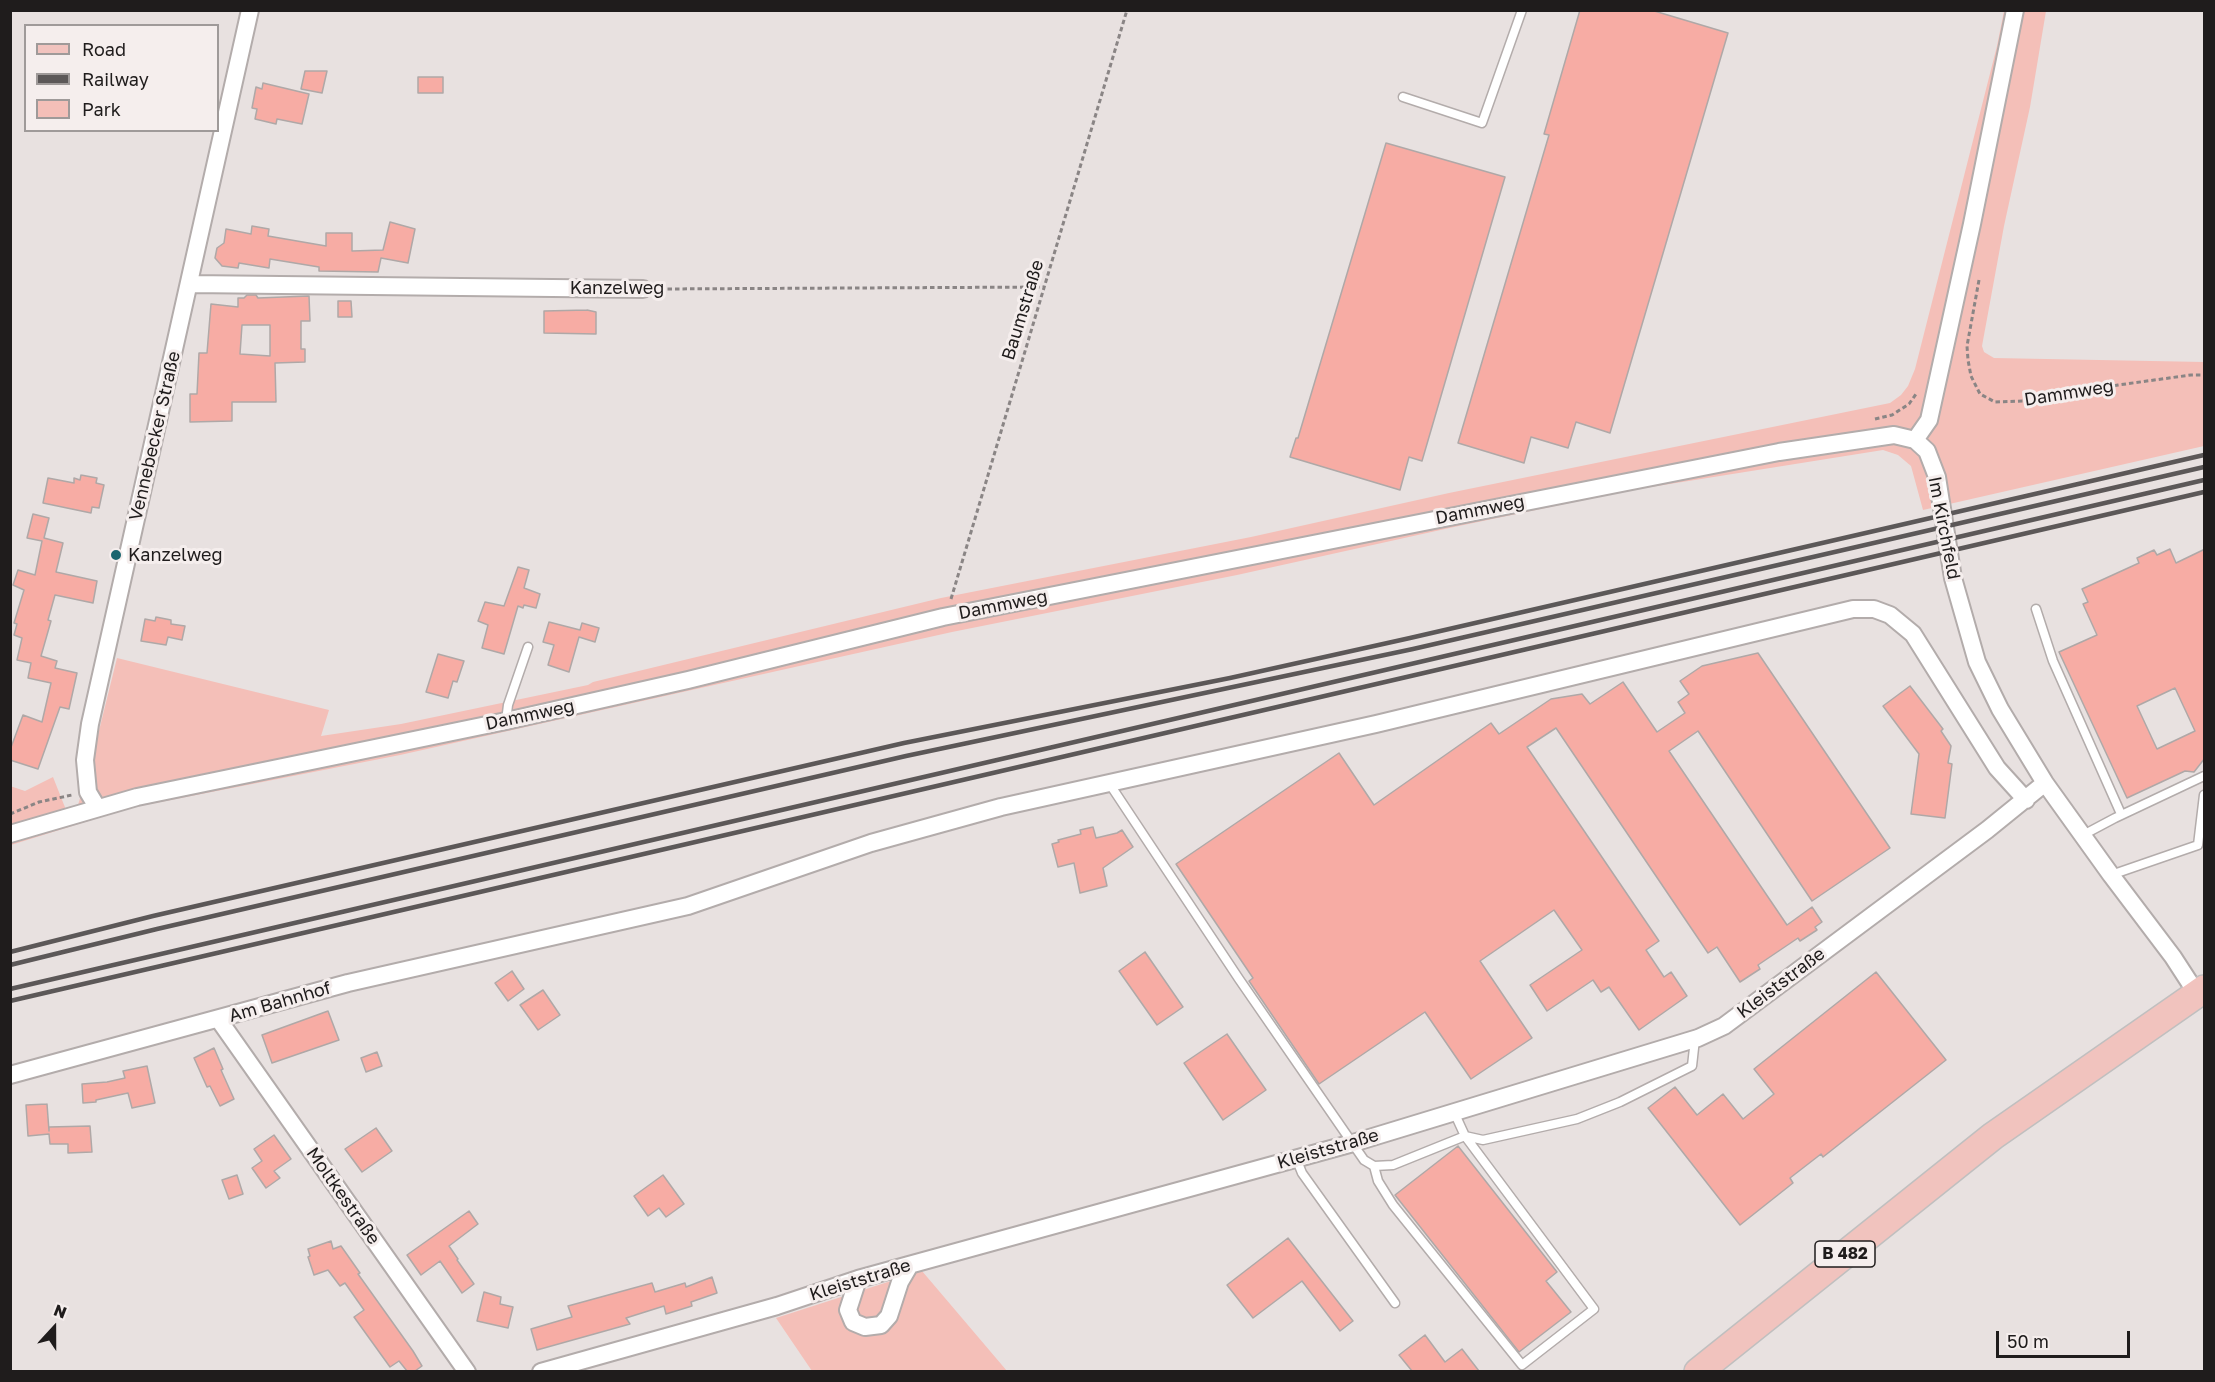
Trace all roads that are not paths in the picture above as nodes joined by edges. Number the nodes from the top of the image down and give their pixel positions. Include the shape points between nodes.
1 (250, 10) edge
2 (1522, 10) edge
3 (2015, 10) edge
4 (1403, 97) dead end
5 (190, 284) junction
6 (644, 289) road end
7 (1915, 440) junction
8 (2036, 609) dead end
9 (528, 646) dead end
10 (506, 721) junction
11 (2204, 776) edge
12 (1109, 782) junction
13 (2045, 783) junction
14 (2205, 788) edge
15 (2205, 795) edge
16 (2025, 800) junction
17 (97, 807) junction
18 (2121, 814) junction
19 (10, 834) edge
20 (2083, 835) junction
21 (2111, 875) junction
22 (2201, 992) edge
23 (219, 1020) junction
24 (1695, 1039) junction
25 (10, 1075) edge
26 (1454, 1112) junction
27 (1465, 1137) junction
28 (1353, 1143) junction
29 (1296, 1158) junction
30 (1374, 1166) junction
31 (910, 1265) junction
32 (858, 1279) junction
33 (1395, 1303) dead end
34 (467, 1371) edge
35 (541, 1371) edge
36 (1698, 1371) edge

1 - 5 street, Vennebecker Straße
2 - 4 lane via 1482,123
3 - 7 street via 1929,420
5 - 6 street, Kanzelweg
5 - 17 street, Vennebecker Straße via 90,724 85,760 88,792
7 - 10 street, Dammweg via 1894,435 1779,452 943,617
7 - 13 street, Im Kirchfeld via 1927,451 1937,477 1953,578 1977,662
8 - 18 lane via 2053,661
9 - 10 lane
10 - 17 street, Dammweg
11 - 14 lane
11 - 18 lane
12 - 16 street, Am Bahnhof via 1388,721 1853,609 1874,609 1890,615 1913,634 1997,768
12 - 23 street, Am Bahnhof via 871,843 688,906 348,983
12 - 28 lane
13 - 16 street, Kleiststraße
13 - 20 street, Im Kirchfeld
15 - 21 lane via 2198,845
16 - 24 street, Kleiststraße via 1724,1026
17 - 19 street
18 - 20 lane
20 - 21 street, Im Kirchfeld
21 - 22 street, Im Kirchfeld
22 - 36 main road, B 482 via 1993,1136
23 - 25 street, Am Bahnhof
23 - 34 street, Moltkestraße
24 - 26 street, Kleiststraße
24 - 27 lane via 1692,1066 1616,1104 1577,1119 1516,1134 1484,1140
26 - 27 lane
26 - 28 street, Kleiststraße
27 - 30 lane via 1393,1165
27 - 30 lane via 1594,1309 1522,1365 1393,1205
28 - 29 street, Kleiststraße
28 - 30 lane via 1364,1160
29 - 31 street, Kleiststraße
29 - 33 lane via 1302,1173
31 - 32 street, Kleiststraße
31 - 32 street via 889,1316 880,1325 865,1327 853,1322 848,1310
32 - 35 street, Kleiststraße via 764,1310

